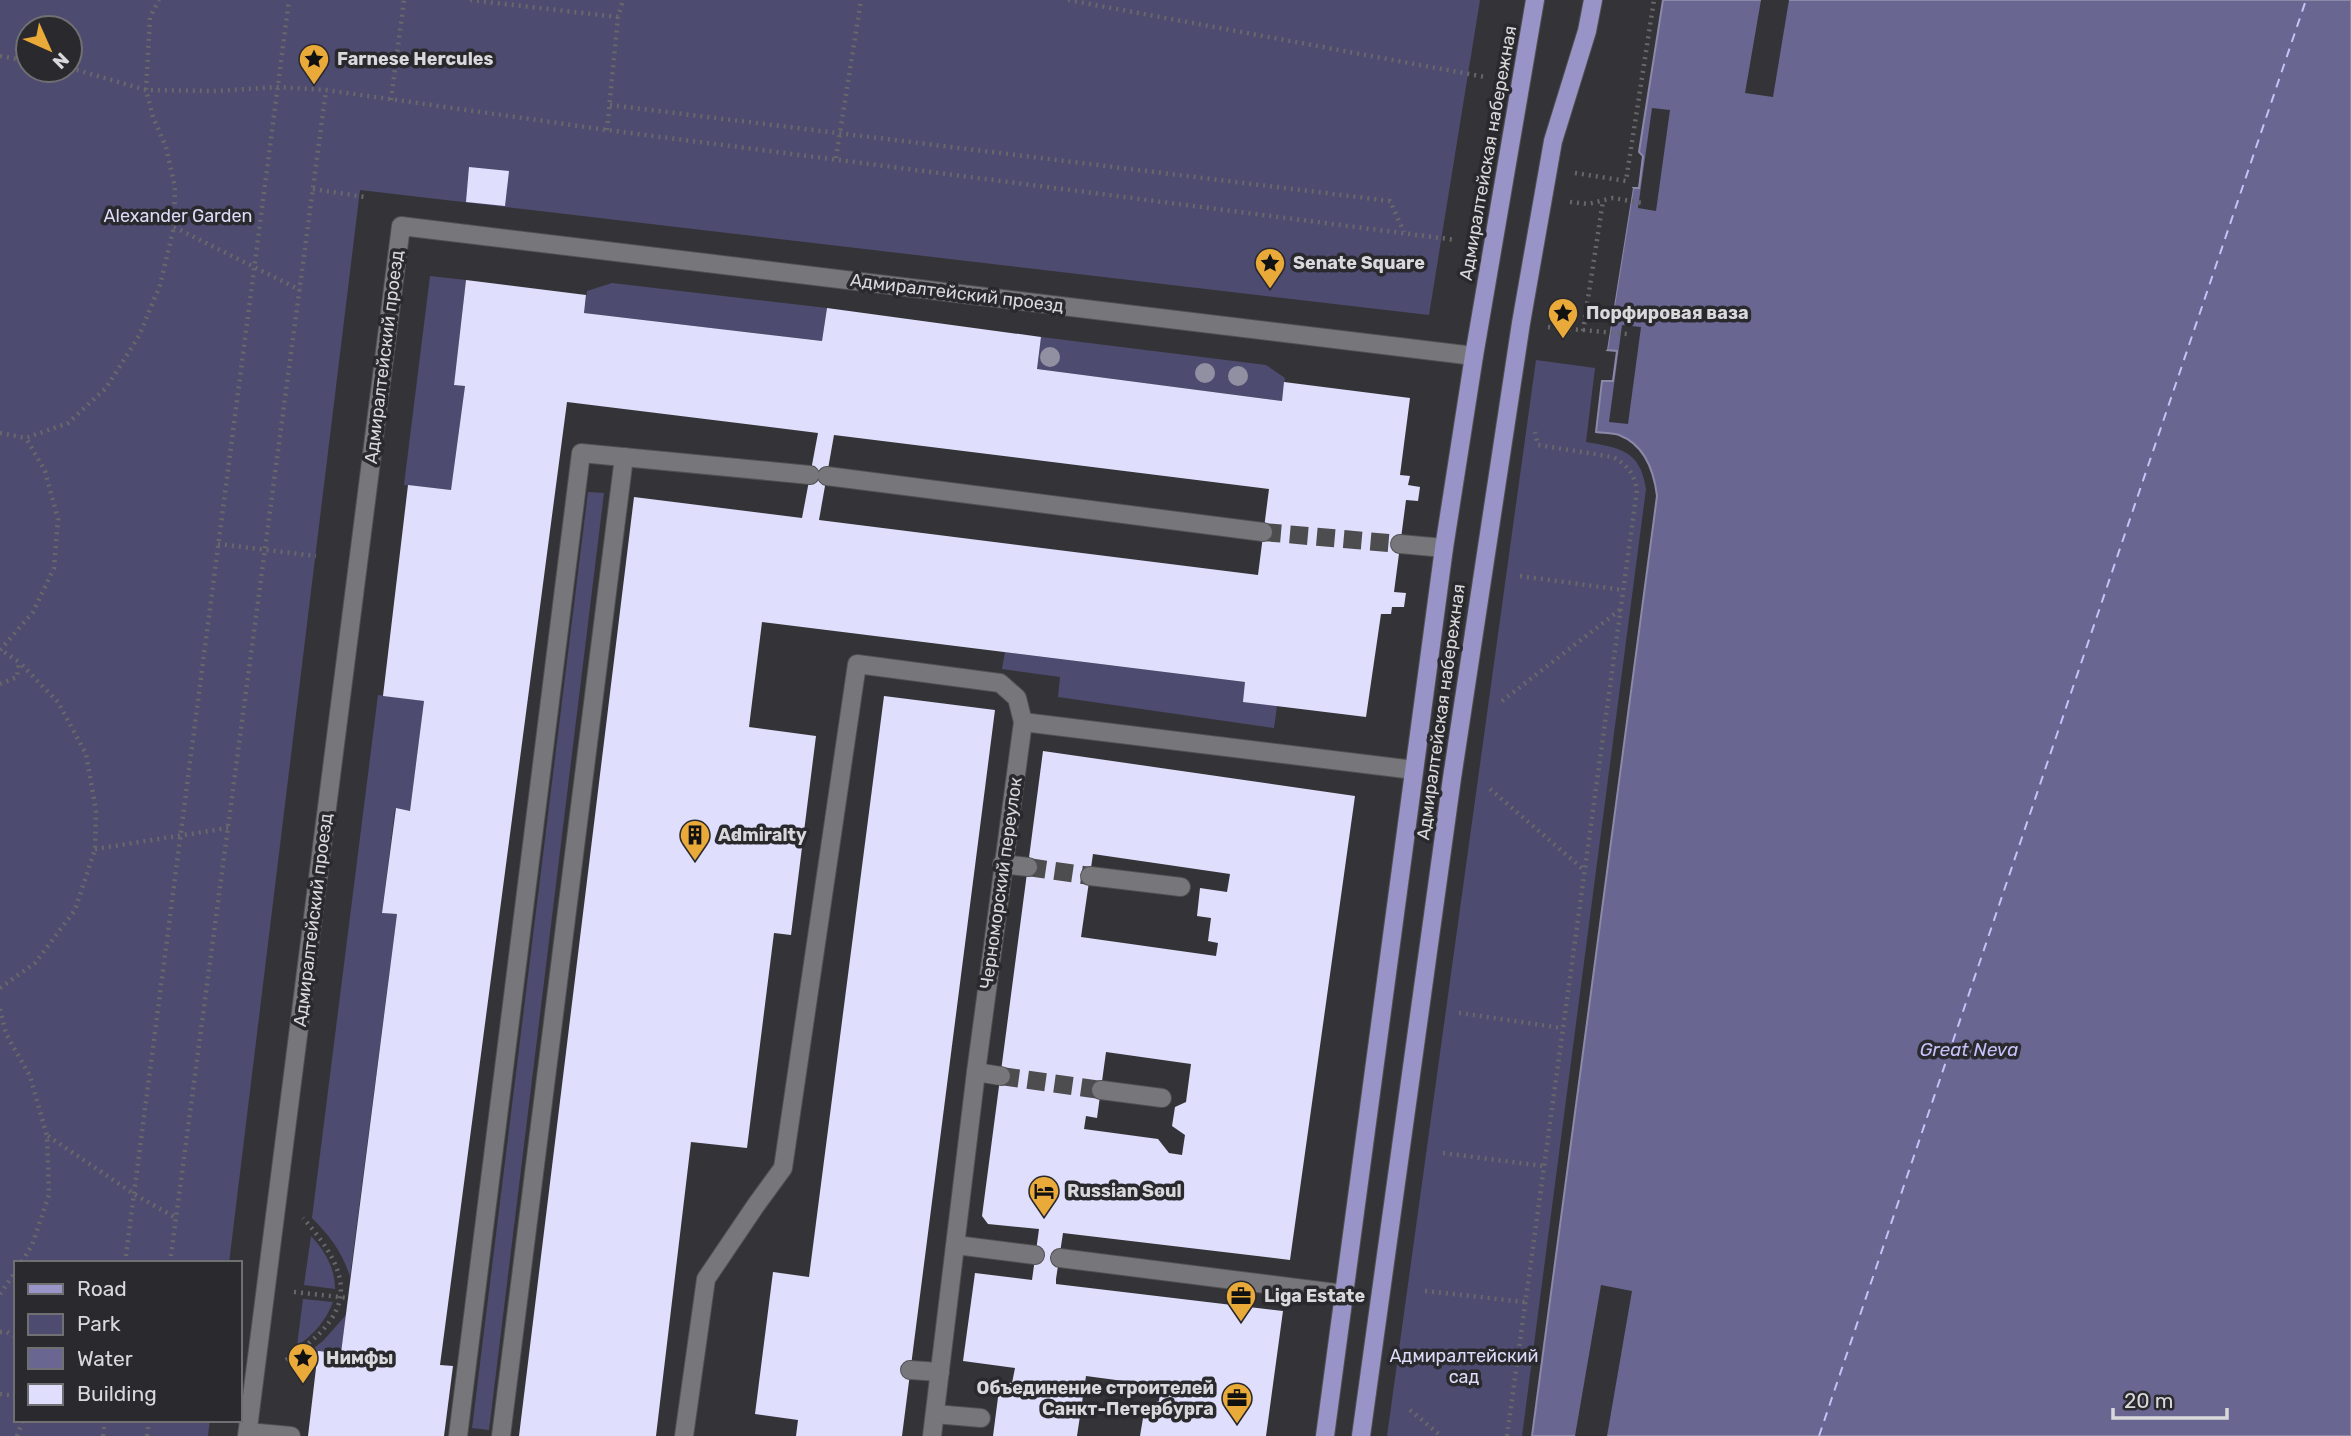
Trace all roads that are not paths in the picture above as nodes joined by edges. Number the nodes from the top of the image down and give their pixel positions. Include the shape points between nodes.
1 (1535, 0) edge
2 (1592, 0) edge
3 (1474, 356) junction
4 (624, 457) junction
5 (1263, 532) tunnel mouth
6 (1401, 544) tunnel mouth
7 (1444, 548) junction
8 (1023, 722) junction
9 (1415, 770) junction
10 (1002, 864) junction
11 (1028, 867) tunnel mouth
12 (1090, 876) tunnel mouth
13 (1181, 887) dead end
14 (976, 1072) junction
15 (1001, 1076) tunnel mouth
16 (1101, 1090) tunnel mouth
17 (1162, 1098) dead end
18 (956, 1245) junction
19 (1035, 1255) dead end
20 (1060, 1258) dead end
21 (1344, 1294) junction
22 (911, 1370) dead end
23 (940, 1372) junction
24 (935, 1414) junction
25 (981, 1418) dead end
26 (248, 1434) edge
27 (291, 1436) edge
28 (458, 1436) edge
29 (501, 1436) edge
30 (684, 1436) edge
31 (932, 1436) edge
32 (1325, 1436) edge
33 (1362, 1436) edge

1 - 3 main road, Адмиралтейская набережная
2 - 33 main road, Адмиралтейская набережная via 1587,31 1552,141 1521,323 1452,778
3 - 7 main road, Адмиралтейская набережная
3 - 26 street, Адмиралтейский проезд via 401,226
4 - 5 street via 818,475
4 - 28 street via 581,453
4 - 29 street
6 - 7 street
7 - 9 main road, Адмиралтейская набережная
8 - 9 street
8 - 10 street, Черноморский переулок
8 - 30 street via 1017,698 1000,682 858,664 783,1168 706,1279
9 - 21 main road, Адмиралтейская набережная
10 - 11 street
10 - 14 street, Черноморский переулок
12 - 13 street
14 - 15 street
14 - 18 street, Черноморский переулок
16 - 17 street
18 - 19 street
18 - 23 street, Черноморский переулок
20 - 21 street
21 - 32 main road, Адмиралтейская набережная
22 - 23 street
23 - 24 street, Черноморский переулок
24 - 25 street
24 - 31 street, Черноморский переулок
26 - 27 street

